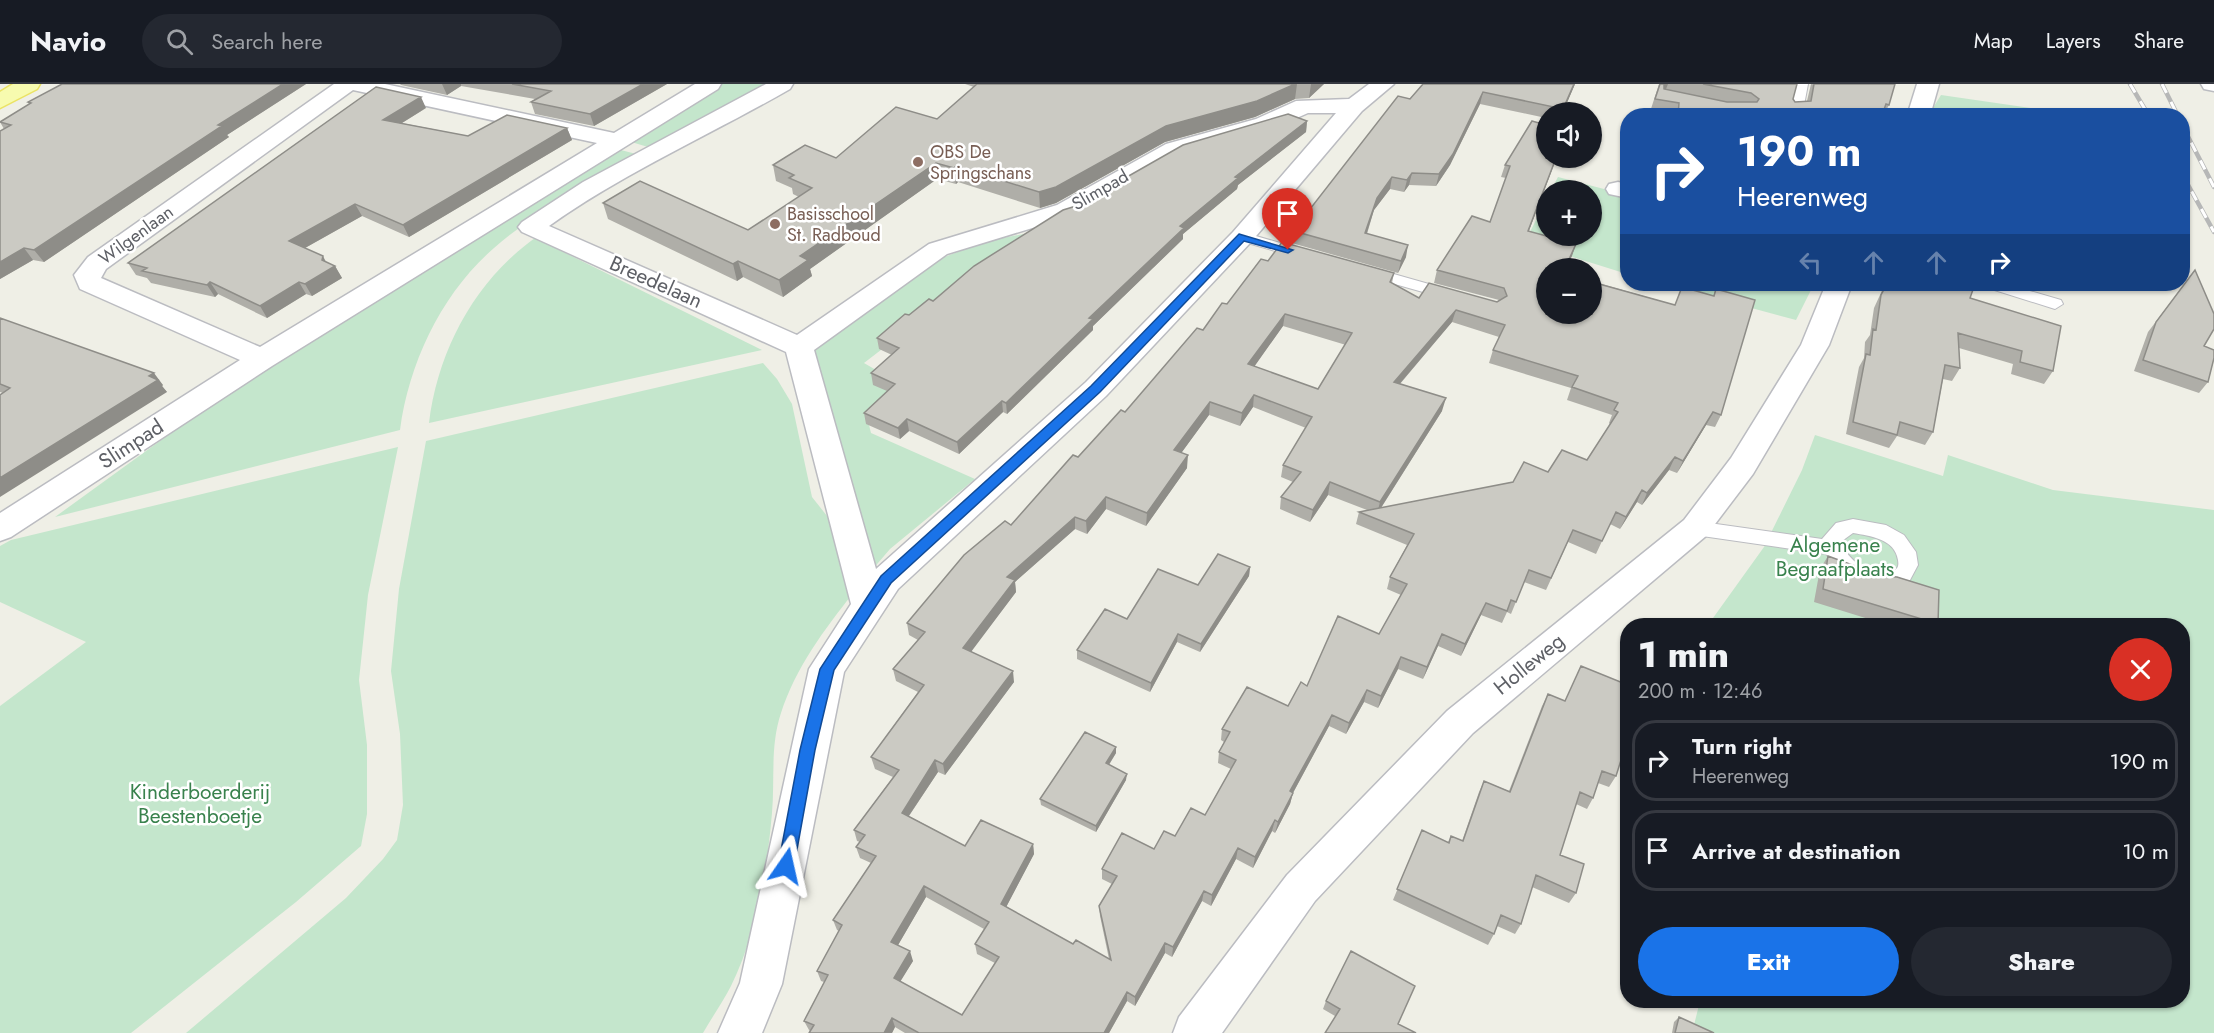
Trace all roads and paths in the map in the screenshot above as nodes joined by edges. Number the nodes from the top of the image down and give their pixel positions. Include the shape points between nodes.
1 (30, 84) edge
2 (348, 84) edge
3 (354, 84) edge
4 (710, 84) edge
5 (782, 84) edge
6 (1802, 84) edge
7 (1928, 84) edge
8 (1371, 90) edge
9 (0, 101) edge
10 (1797, 108) edge
11 (1920, 108) edge
12 (619, 141) junction
13 (1242, 237) junction
14 (1322, 259) edge
15 (1357, 269) edge
16 (1836, 291) edge
17 (2013, 291) edge
18 (1471, 301) edge
19 (2055, 304) dead end
20 (798, 347) junction
21 (262, 359) junction
22 (1695, 528) junction
23 (0, 529) edge
24 (1832, 548) dead end
25 (869, 606) junction
26 (740, 1033) edge
27 (1195, 1033) edge

1 - 9 main road
2 - 21 street, Wilgenlaan via 97,263 87,275 89,283
3 - 12 street
4 - 12 street
5 - 20 street, Breedelaan via 608,177 531,227
6 - 10 lane
7 - 11 street
8 - 13 street
8 - 20 street, Slimpad via 1304,106 1264,124 1174,149 1066,210 938,249
12 - 21 street
13 - 14 lane
13 - 25 street via 1096,389 886,580
15 - 18 lane
16 - 22 street, Holleweg via 1815,345 1742,466
17 - 19 lane
20 - 25 street
21 - 23 street, Slimpad
22 - 24 lane
22 - 27 street, Holleweg via 1460,722 1301,888
25 - 26 street via 827,669 761,984

